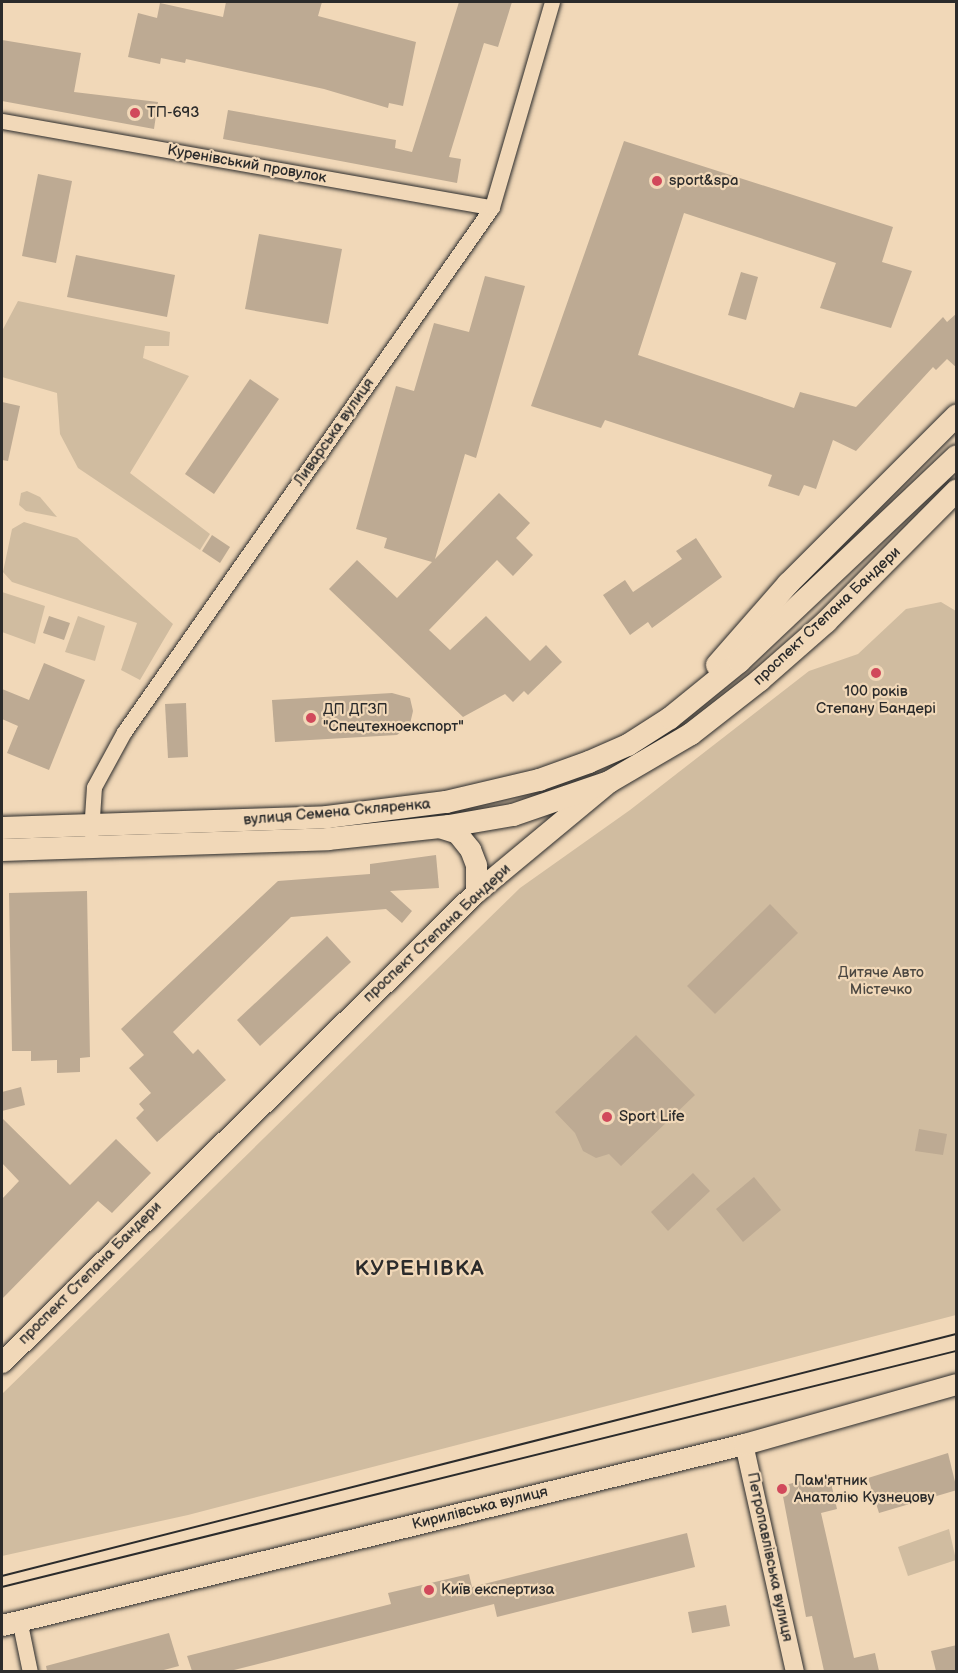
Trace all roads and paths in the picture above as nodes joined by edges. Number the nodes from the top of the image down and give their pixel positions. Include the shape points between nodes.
1 (552, 2) edge
2 (2, 122) edge
3 (492, 207) junction
4 (957, 416) edge
5 (957, 457) edge
6 (957, 491) edge
7 (670, 718) junction
8 (628, 745) joint
9 (609, 782) junction
10 (91, 824) junction
11 (439, 827) junction
12 (2, 828) edge
13 (90, 848) junction
14 (2, 850) edge
15 (476, 892) junction
16 (2, 1362) edge
17 (957, 1384) edge
18 (744, 1444) junction
19 (10, 1622) edge
20 (30, 1671) edge
21 (795, 1671) edge

1 - 3 street, Ливарська вулиця
2 - 3 street, Куренівський провулок
3 - 10 street, Ливарська вулиця via 124,732 94,787
4 - 7 main road via 788,584
5 - 7 main road, проспект Степана Бандери via 756,646
6 - 9 main road, проспект Степана Бандери via 826,622 760,680 691,734
7 - 8 main road, проспект Степана Бандери
8 - 10 main road, вулиця Семена Скляренка via 539,780 446,802 327,817
9 - 11 main road, вулиця Семена Скляренка via 513,814
9 - 15 main road, проспект Степана Бандери
10 - 12 main road, вулиця Семена Скляренка
10 - 13 street, Ливарська вулиця
11 - 13 main road, вулиця Семена Скляренка via 328,839
11 - 15 main road via 457,833 470,849 476,865
13 - 14 main road, вулиця Семена Скляренка
15 - 16 main road, проспект Степана Бандери
17 - 18 main road, Кирилівська вулиця
18 - 19 main road, Кирилівська вулиця
18 - 21 street, Петропавлівська вулиця
19 - 20 street

